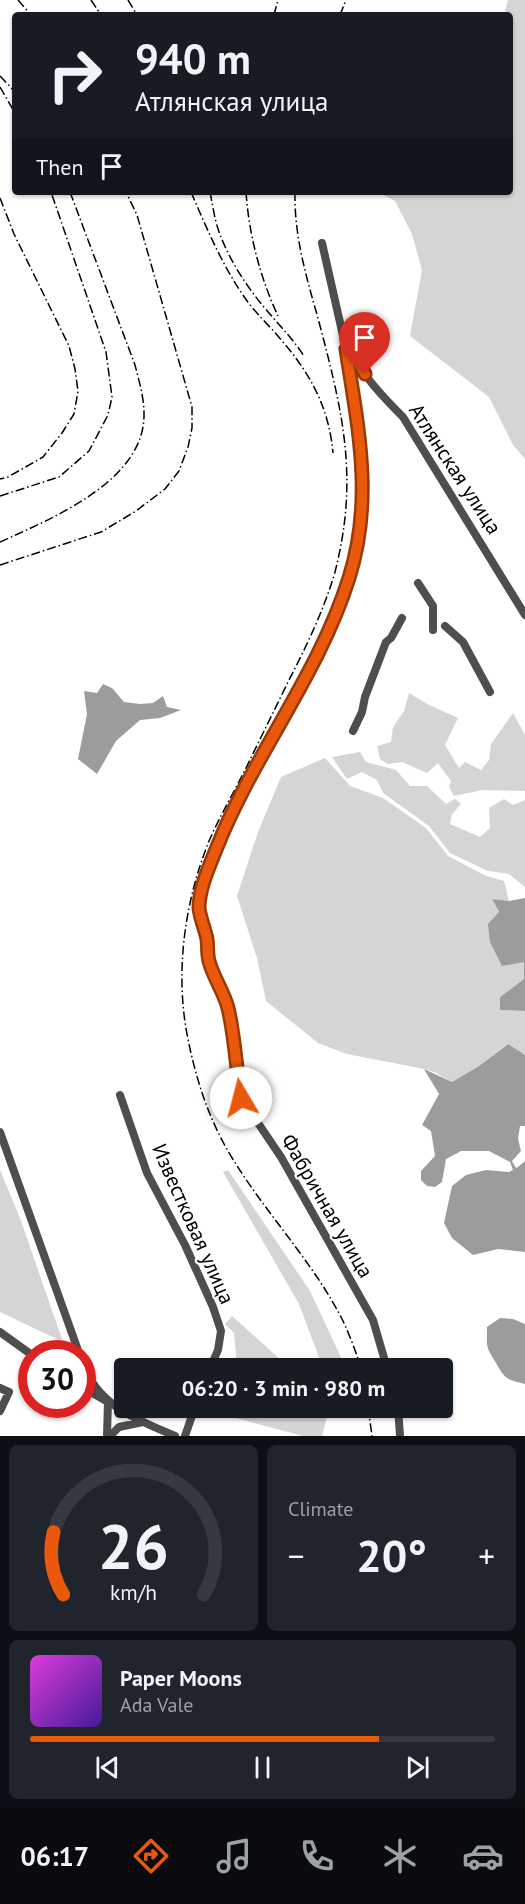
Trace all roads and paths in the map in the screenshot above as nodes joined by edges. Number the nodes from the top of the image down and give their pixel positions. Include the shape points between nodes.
1 (322, 243) dead end
2 (346, 349) junction
3 (418, 583) dead end
4 (525, 615) edge
5 (402, 618) dead end
6 (445, 626) dead end
7 (433, 630) dead end
8 (490, 692) dead end
9 (353, 731) dead end
10 (120, 1095) dead end
11 (0, 1132) edge
12 (0, 1332) edge
13 (74, 1340) edge
14 (18, 1345) edge
15 (214, 1358) edge
16 (384, 1358) edge
17 (96, 1388) edge
18 (4, 1390) edge
19 (96, 1395) edge
20 (108, 1402) junction
21 (0, 1411) edge
22 (191, 1418) edge
23 (400, 1418) edge
24 (143, 1422) junction
25 (108, 1436) edge
26 (175, 1436) edge
27 (185, 1436) edge
28 (400, 1436) edge

1 - 2 street, Фабричная улица
2 - 4 street, Атлянская улица via 403,417
2 - 16 street, Фабричная улица via 364,482 361,529 349,577 312,664 224,829 205,879 199,908 209,961 228,1006 241,1098 281,1157 373,1320
3 - 7 street via 433,606
5 - 9 street via 386,642
6 - 8 street via 463,642
10 - 15 street, Известковая улица via 147,1173 213,1307 220,1331
11 - 13 street
12 - 14 street
17 - 20 street
18 - 21 street
19 - 20 street
20 - 24 street
20 - 25 street
22 - 27 street
23 - 28 street
24 - 25 street via 119,1427
24 - 26 street

